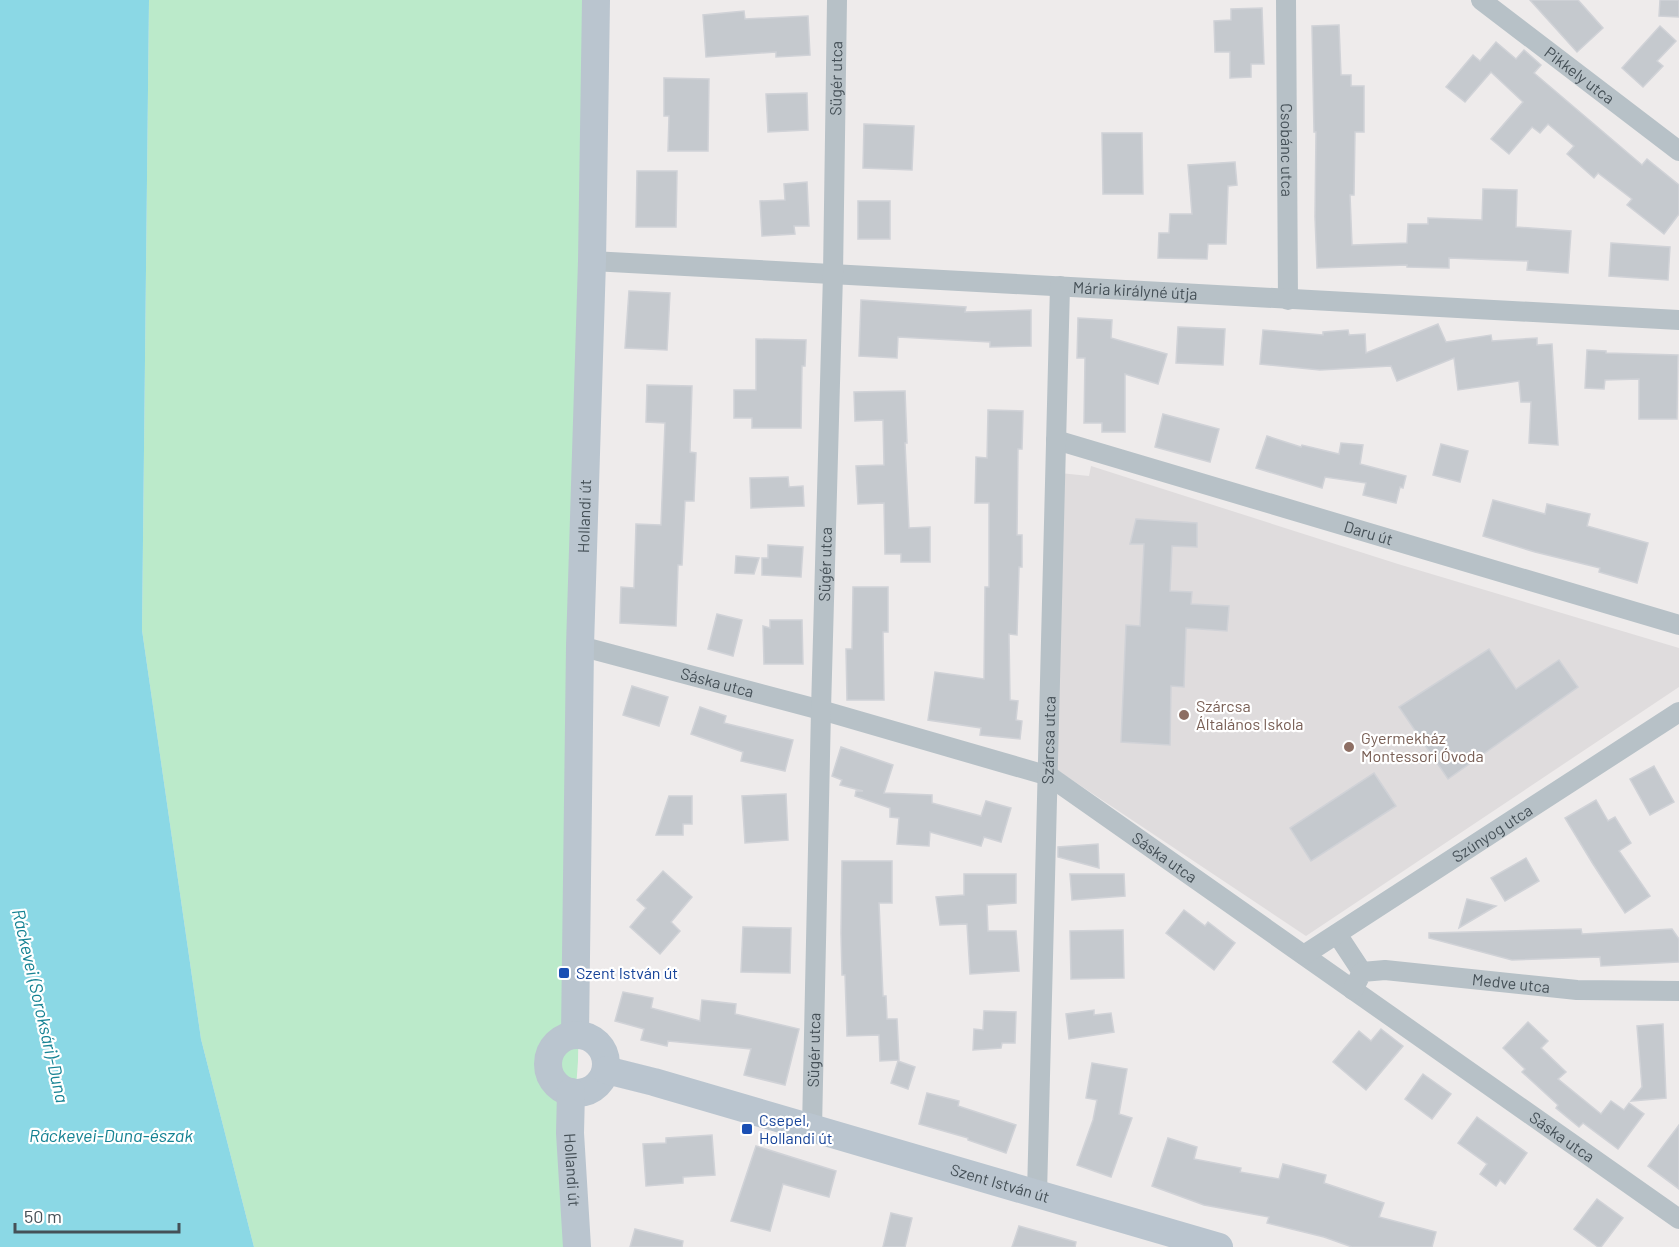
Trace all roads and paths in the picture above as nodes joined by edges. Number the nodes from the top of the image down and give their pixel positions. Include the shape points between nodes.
1 (596, 0) edge
2 (837, 0) edge
3 (1286, 0) edge
4 (1481, 0) edge
5 (1679, 151) edge
6 (592, 261) junction
7 (833, 274) junction
8 (1060, 286) junction
9 (1288, 300) junction
10 (1679, 320) edge
11 (1056, 440) junction
12 (1679, 625) edge
13 (580, 646) junction
14 (820, 710) junction
15 (1679, 712) edge
16 (1049, 776) junction
17 (1337, 934) junction
18 (1304, 955) junction
19 (1357, 981) junction
20 (1679, 991) edge
21 (575, 1034) junction
22 (606, 1070) junction
23 (571, 1092) junction
24 (812, 1128) junction
25 (1037, 1194) junction
26 (1679, 1219) edge
27 (577, 1247) edge
28 (1219, 1247) edge

1 - 6 street, Hollandi út
2 - 7 street, Sügér utca
3 - 9 street, Csobánc utca
4 - 5 street, Pikkely utca
6 - 7 street, Mária királyné útja
6 - 13 street, Hollandi út
7 - 8 street, Mária királyné útja
7 - 14 street, Sügér utca
8 - 9 street, Mária királyné útja
8 - 11 street, Szárcsa utca
9 - 10 street, Mária királyné útja
11 - 12 street, Daru út
11 - 16 street, Szárcsa utca
13 - 14 street, Sáska utca
13 - 21 street, Hollandi út
14 - 16 street, Sáska utca
14 - 24 street, Sügér utca
15 - 17 street, Szúnyog utca
16 - 18 street, Sáska utca
16 - 25 street, Szárcsa utca
17 - 18 street, Szúnyog utca
17 - 19 street
18 - 19 street, Sáska utca
19 - 20 street, Medve utca via 1385,970 1577,990
19 - 26 street, Sáska utca
21 - 22 street via 588,1036 599,1044
21 - 23 street via 556,1044 548,1065 552,1079
22 - 23 street via 590,1090
22 - 24 street, Szent István út
23 - 27 street, Hollandi út
24 - 25 street, Szent István út
25 - 28 street, Szent István út

